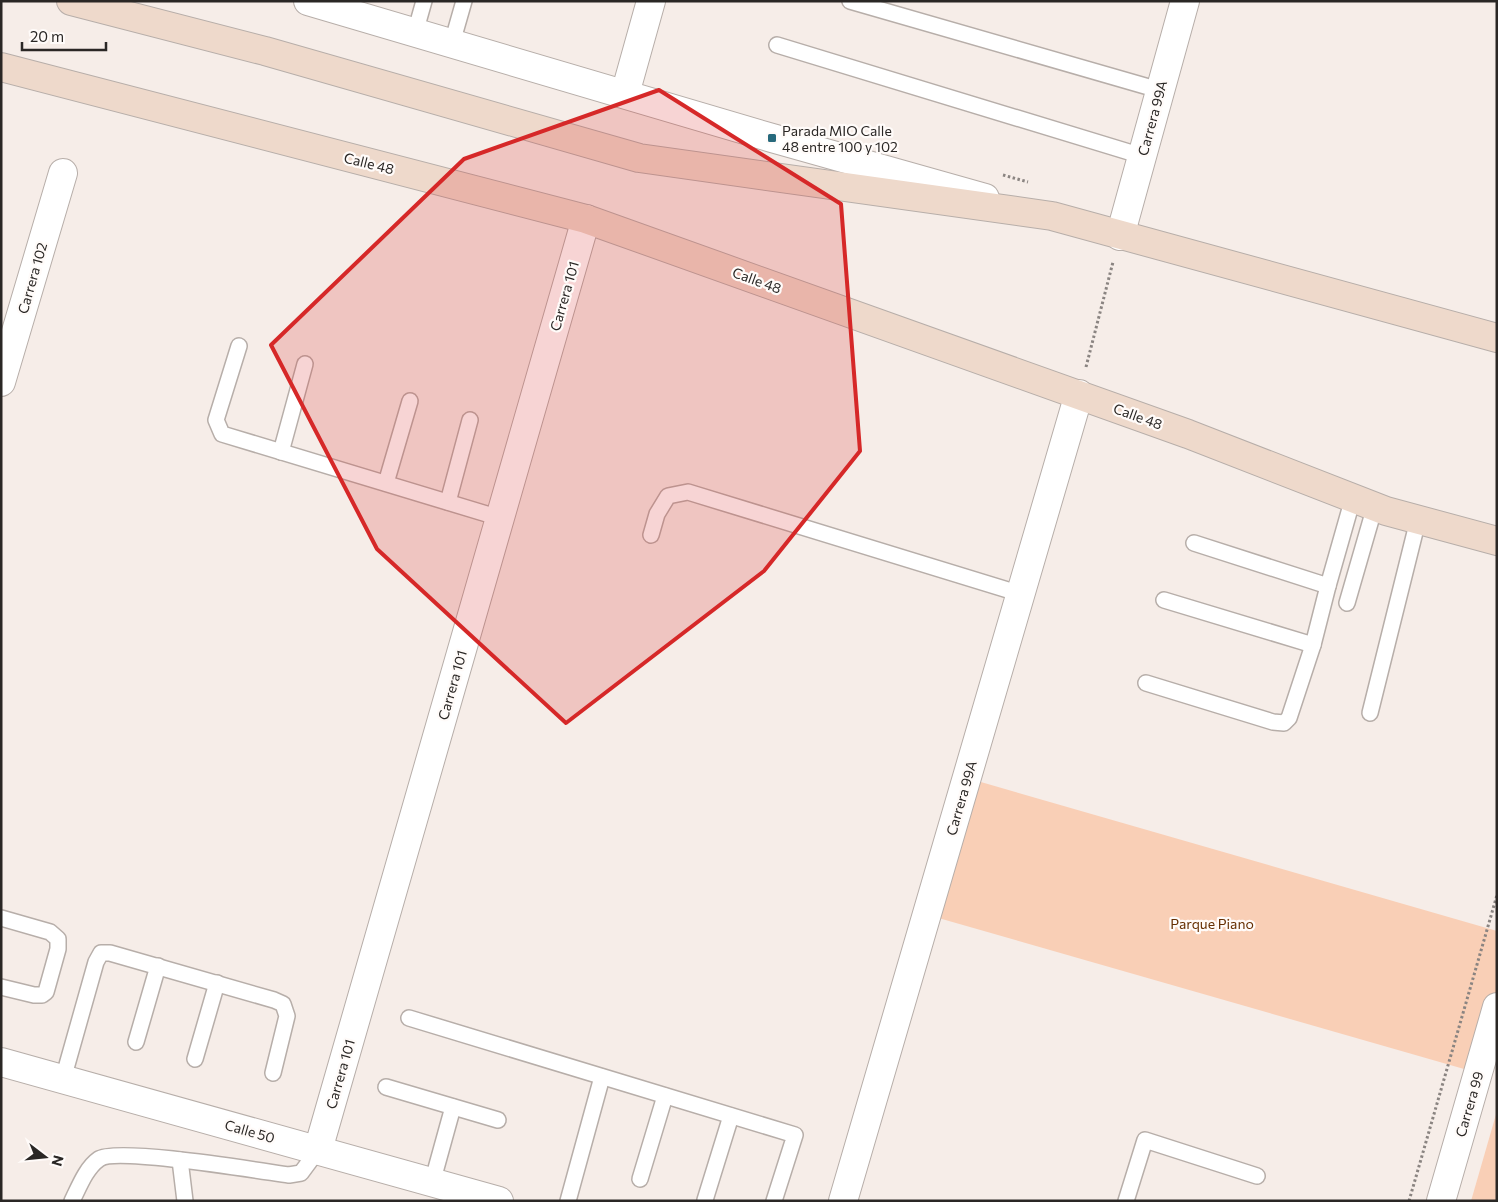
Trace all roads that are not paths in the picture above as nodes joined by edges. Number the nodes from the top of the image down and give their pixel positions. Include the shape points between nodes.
1 (71, 1) edge
2 (308, 1) edge
3 (424, 1) edge
4 (464, 1) edge
5 (651, 1) edge
6 (850, 1) edge
7 (1185, 1) edge
8 (415, 33) junction
9 (452, 43) junction
10 (777, 45) dead end
11 (1, 67) edge
12 (1160, 90) junction
13 (625, 94) junction
14 (1142, 156) junction
15 (63, 173) dead end
16 (1052, 216) junction
17 (586, 219) junction
18 (1120, 236) junction
19 (1497, 338) edge
20 (239, 346) dead end
21 (305, 364) dead end
22 (1, 382) edge
23 (1079, 394) junction
24 (410, 401) dead end
25 (470, 420) dead end
26 (281, 452) junction
27 (386, 484) junction
28 (448, 502) junction
29 (1364, 502) junction
30 (500, 518) junction
31 (1418, 520) junction
32 (651, 535) dead end
33 (1497, 541) edge
34 (1194, 543) dead end
35 (1328, 586) junction
36 (1021, 594) junction
37 (1164, 600) dead end
38 (1347, 603) dead end
39 (1313, 645) junction
40 (1146, 683) dead end
41 (1370, 713) dead end
42 (1, 918) edge
43 (158, 966) junction
44 (217, 983) junction
45 (1, 987) edge
46 (1497, 1007) edge
47 (409, 1018) dead end
48 (136, 1042) dead end
49 (195, 1059) dead end
50 (1, 1062) edge
51 (273, 1073) dead end
52 (602, 1077) junction
53 (63, 1079) junction
54 (386, 1087) dead end
55 (665, 1096) junction
56 (453, 1107) junction
57 (731, 1116) junction
58 (498, 1120) dead end
59 (318, 1150) junction
60 (180, 1160) junction
61 (1257, 1176) dead end
62 (640, 1179) dead end
63 (432, 1183) junction
64 (705, 1200) edge
65 (72, 1201) edge
66 (185, 1201) edge
67 (499, 1201) edge
68 (568, 1201) edge
69 (774, 1201) edge
70 (843, 1201) edge
71 (1126, 1201) edge
72 (1441, 1201) edge

1 - 16 main road via 265,51 639,158
2 - 8 street
3 - 8 lane
4 - 9 lane
5 - 13 street
6 - 12 lane
7 - 12 street, Carrera 99A
8 - 9 street
9 - 13 street
10 - 14 lane
11 - 17 main road, Calle 48
12 - 14 street, Carrera 99A
13 - 16 street
14 - 18 street, Carrera 99A
15 - 22 street, Carrera 102
16 - 18 main road
17 - 23 main road, Calle 48
17 - 30 street, Carrera 101
18 - 19 main road
20 - 26 lane via 216,420 222,434
21 - 26 lane
23 - 29 main road, Calle 48
23 - 36 street, Carrera 99A
24 - 27 lane
25 - 28 lane
26 - 27 lane
27 - 28 lane
28 - 30 lane
29 - 31 main road, Calle 48
29 - 35 lane
29 - 38 lane
30 - 59 street, Carrera 101
31 - 33 main road, Calle 48
31 - 41 lane
32 - 36 lane via 657,514 668,496 688,492
34 - 35 lane
35 - 39 lane
36 - 70 street, Carrera 99A
37 - 39 lane
39 - 40 lane via 1289,718 1284,723
42 - 45 lane via 50,932 58,939 58,950 46,992 42,995
43 - 44 lane
43 - 48 lane
43 - 53 lane via 101,953
44 - 49 lane
44 - 51 lane via 284,1004 287,1016
46 - 72 street, Carrera 99
47 - 52 lane
50 - 53 street, Calle 50
52 - 55 lane
52 - 68 lane
53 - 59 street, Calle 50
54 - 56 lane
55 - 57 lane
55 - 62 lane
56 - 58 lane
56 - 63 lane
57 - 64 lane
57 - 69 lane via 795,1136
59 - 60 lane via 301,1173 288,1175
59 - 63 street, Calle 50
60 - 65 lane via 110,1155 99,1158
60 - 66 lane
61 - 71 lane via 1145,1140
63 - 67 street, Calle 50

